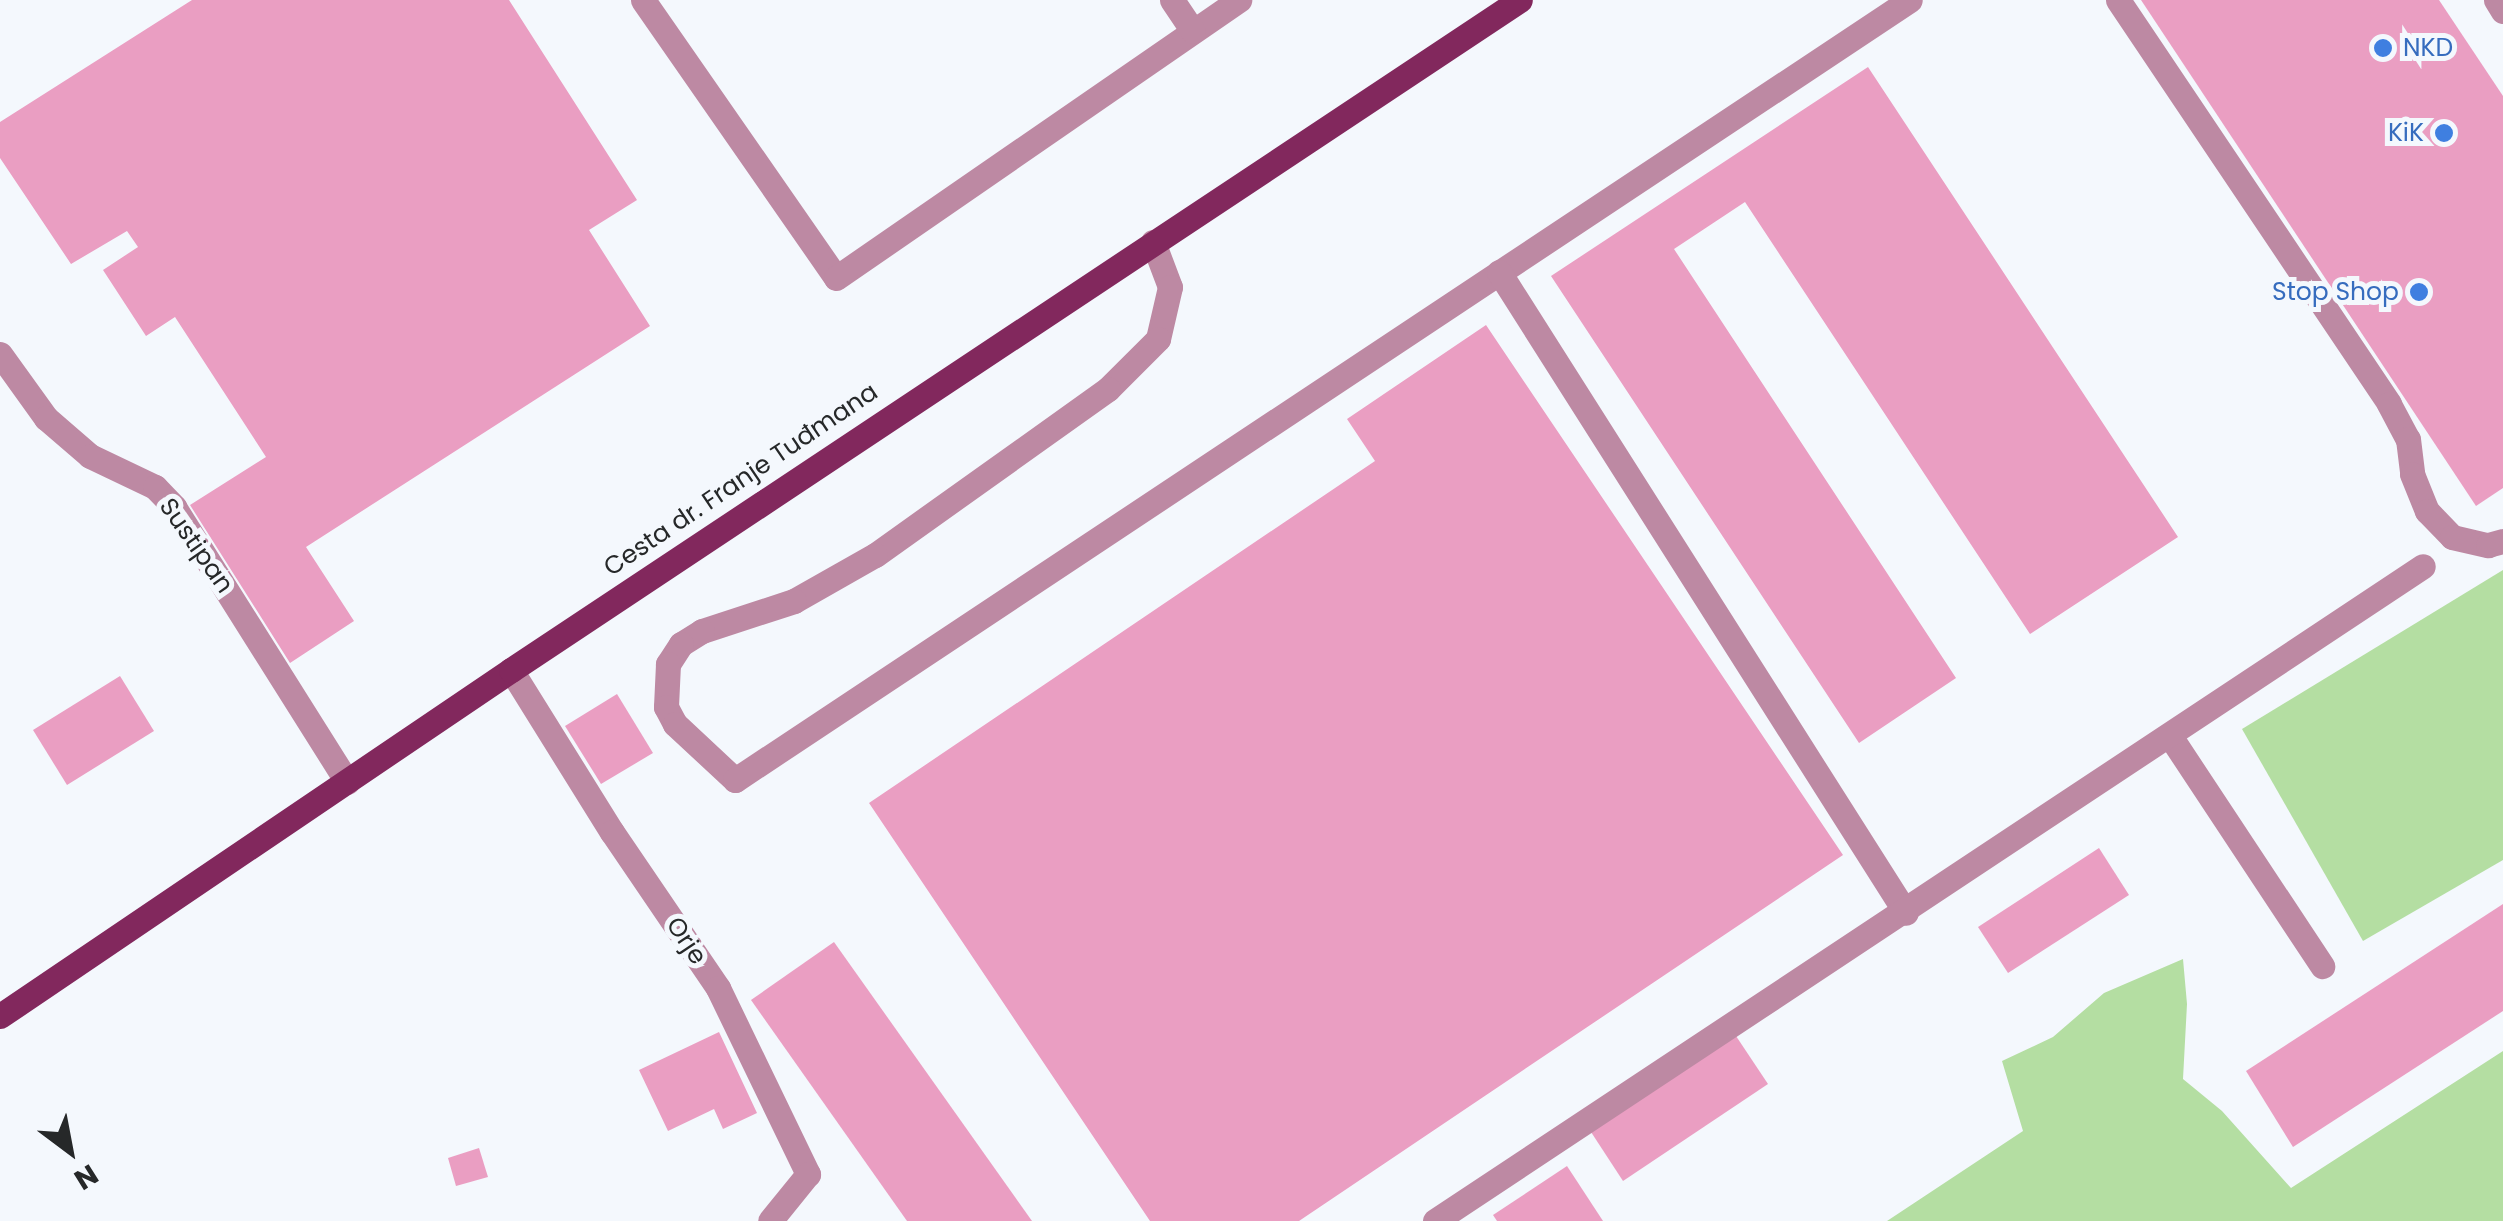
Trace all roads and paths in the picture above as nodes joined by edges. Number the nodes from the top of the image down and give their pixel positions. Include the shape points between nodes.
1 (643, 0) edge
2 (1172, 0) edge
3 (1238, 0) edge
4 (1520, 0) edge
5 (1910, 0) edge
6 (2118, 0) edge
7 (2496, 0) edge
8 (2503, 11) edge
9 (1192, 31) junction
10 (1154, 242) junction
11 (1500, 272) junction
12 (0, 354) edge
13 (2503, 541) edge
14 (2423, 566) dead end
15 (511, 670) junction
16 (2170, 736) junction
17 (347, 782) junction
18 (1906, 913) junction
19 (2322, 966) dead end
20 (0, 1016) edge
21 (770, 1221) edge
22 (1436, 1221) edge

1 - 9 street via 836,278
2 - 9 street
3 - 9 street
4 - 10 main road, Cesta dr. Franje Tuđmana
5 - 11 street
6 - 13 street via 2389,404 2408,439 2412,474 2427,511 2452,537 2488,545
7 - 8 street
10 - 11 street via 1170,287 1158,338 1108,388 875,555 794,601 681,644 668,664 666,706 675,724 735,780
10 - 15 main road, Cesta dr. Franje Tuđmana
11 - 18 street
12 - 17 street, Sustipan via 46,418 90,456 154,488 174,507
14 - 16 street
15 - 17 main road, Cesta dr. Franje Tuđmana
15 - 21 street, Orje via 718,988 808,1174
16 - 18 street
16 - 19 street
17 - 20 main road, Cesta dr. Franje Tuđmana
18 - 22 street

